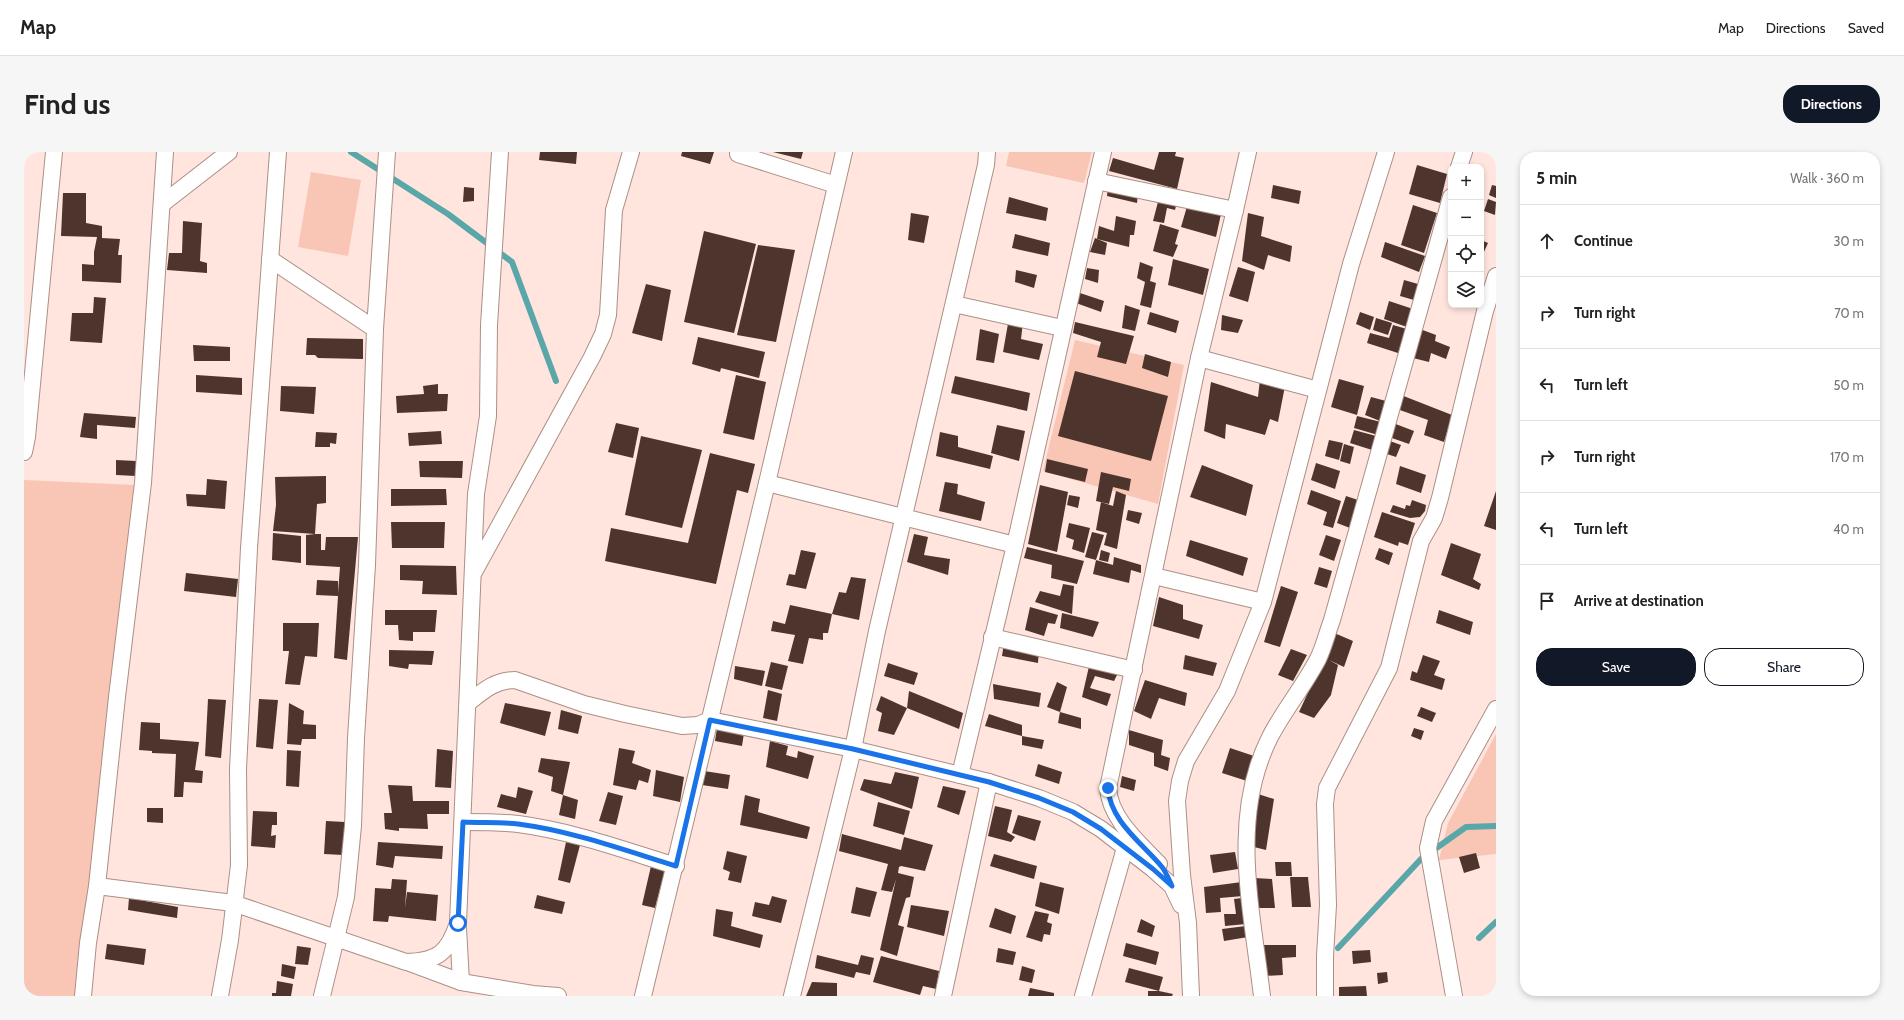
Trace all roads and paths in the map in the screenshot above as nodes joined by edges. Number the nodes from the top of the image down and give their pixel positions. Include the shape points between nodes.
1 (54, 152) edge
2 (165, 152) edge
3 (229, 152) edge
4 (278, 152) edge
5 (387, 152) edge
6 (500, 152) edge
7 (621, 152) edge
8 (631, 152) edge
9 (844, 152) edge
10 (987, 152) edge
11 (1103, 152) edge
12 (1248, 152) edge
13 (1386, 152) edge
14 (1464, 152) edge
15 (738, 154) dead end
16 (1461, 164) edge
17 (1096, 181) junction
18 (836, 185) junction
19 (620, 188) junction
20 (1450, 200) edge
21 (162, 204) junction
22 (1236, 210) junction
23 (270, 259) junction
24 (1496, 276) edge
25 (954, 304) junction
26 (1062, 328) junction
27 (375, 329) junction
28 (1199, 358) junction
29 (1318, 390) junction
30 (24, 452) edge
31 (767, 483) junction
32 (904, 517) junction
33 (1015, 545) junction
34 (472, 575) junction
35 (1154, 576) junction
36 (1263, 602) junction
37 (992, 637) junction
38 (1134, 670) junction
39 (468, 703) junction
40 (1496, 709) edge
41 (710, 720) junction
42 (853, 749) junction
43 (960, 775) junction
44 (989, 782) junction
45 (463, 822) junction
46 (1125, 848) junction
47 (676, 866) junction
48 (98, 886) junction
49 (1172, 886) junction
50 (233, 903) junction
51 (458, 923) junction
52 (1188, 924) junction
53 (336, 937) junction
54 (406, 962) junction
55 (461, 982) junction
56 (481, 991) edge
57 (83, 996) edge
58 (220, 996) edge
59 (322, 996) edge
60 (558, 996) edge
61 (643, 996) edge
62 (792, 996) edge
63 (943, 996) edge
64 (1083, 996) edge
65 (1191, 996) edge
66 (1262, 996) edge
67 (1326, 996) edge
68 (1454, 996) edge

1 - 30 street
2 - 21 street
3 - 21 street
4 - 23 street
5 - 27 street
6 - 34 street via 489,325 488,416 476,494
7 - 19 street
8 - 19 street
9 - 18 street
10 - 25 street
11 - 17 street
12 - 22 street
13 - 29 street via 1351,264
14 - 16 street
15 - 18 street
17 - 22 street
17 - 26 street
18 - 31 street
19 - 34 street via 614,210 608,315 603,334
20 - 66 street via 1332,620 1318,658 1270,738 1255,778 1247,818 1245,853
21 - 48 street via 143,483 118,681
22 - 28 street
23 - 27 street
23 - 50 street via 249,548 238,769 239,865
24 - 67 street via 1485,311 1440,498 1434,518 1421,541 1389,668 1327,788
25 - 26 street
25 - 32 street
26 - 33 street
27 - 53 street via 367,565 353,826 346,897
28 - 29 street
28 - 35 street
29 - 36 street
31 - 32 street
31 - 41 street
32 - 33 street
32 - 42 street
33 - 37 street
34 - 39 street
35 - 36 street
35 - 38 street
36 - 52 street via 1227,691 1186,761 1180,781 1177,800
37 - 38 street
37 - 43 street
38 - 49 street via 1108,788 1109,799 1114,811 1133,836 1163,868
39 - 41 street via 489,687 505,680 515,680 584,704 632,716 682,726 698,725
39 - 45 street
40 - 68 street via 1434,821 1428,848
41 - 42 street
41 - 47 street
42 - 43 street
42 - 62 street
43 - 44 street
44 - 46 street via 1073,812
44 - 63 street
45 - 47 street via 517,824 554,831 595,840
45 - 51 street
46 - 49 street
46 - 64 street
47 - 61 street
48 - 50 street
48 - 57 street via 88,943
49 - 52 street
50 - 53 street
50 - 58 street via 230,940
51 - 54 street via 452,940 441,954 424,961
51 - 55 street
52 - 65 street
53 - 54 street
53 - 59 street
54 - 55 street
55 - 56 street
56 - 60 street

